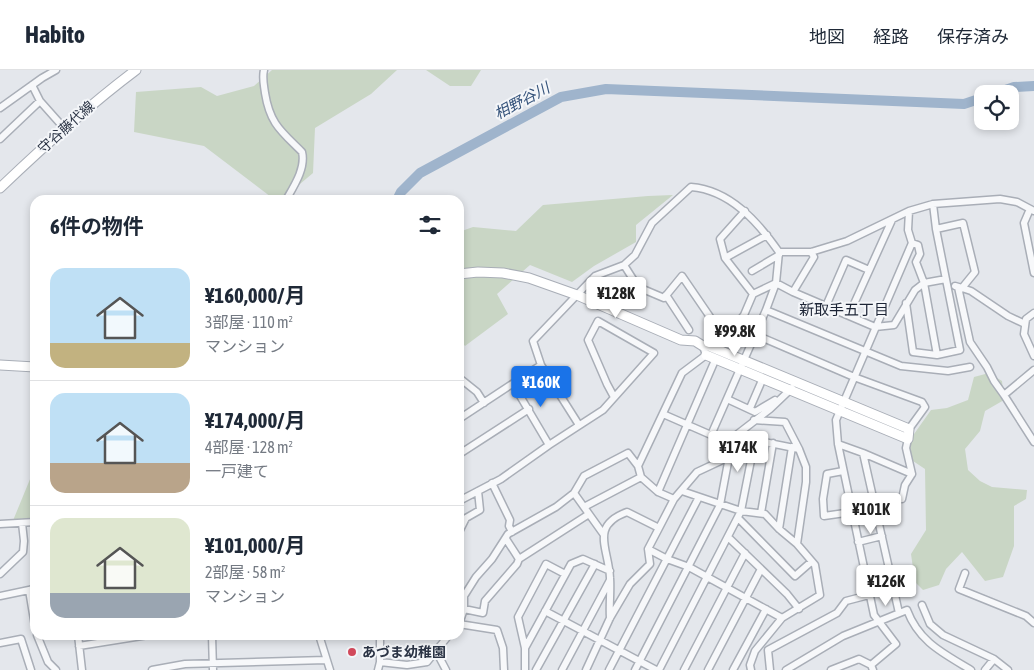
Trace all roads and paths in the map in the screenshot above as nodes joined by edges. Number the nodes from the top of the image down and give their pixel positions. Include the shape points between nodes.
1 (56, 70) edge
2 (136, 70) edge
3 (264, 70) edge
4 (32, 85) junction
5 (40, 101) junction
6 (0, 108) edge
7 (64, 128) junction
8 (0, 139) edge
9 (1, 184) edge
10 (289, 195) edge
11 (934, 204) junction
12 (1032, 210) edge
13 (745, 211) junction
14 (909, 211) junction
15 (892, 220) junction
16 (936, 229) junction
17 (767, 235) junction
18 (912, 243) junction
19 (811, 252) junction
20 (779, 253) junction
21 (1032, 254) edge
22 (725, 258) junction
23 (624, 265) junction
24 (869, 270) junction
25 (752, 271) dead end
26 (464, 273) edge
27 (1034, 273) edge
28 (947, 282) junction
29 (776, 283) junction
30 (924, 283) junction
31 (960, 287) junction
32 (793, 292) junction
33 (753, 294) junction
34 (577, 295) junction
35 (666, 295) junction
36 (906, 303) junction
37 (826, 306) junction
38 (766, 310) junction
39 (1034, 313) edge
40 (849, 315) junction
41 (1025, 324) junction
42 (875, 327) junction
43 (689, 330) dead end
44 (721, 333) junction
45 (756, 335) junction
46 (706, 349) junction
47 (865, 352) junction
48 (937, 355) junction
49 (1034, 356) edge
50 (716, 358) junction
51 (542, 365) junction
52 (743, 365) junction
53 (0, 366) edge
54 (30, 367) edge
55 (970, 367) dead end
56 (1034, 370) edge
57 (854, 377) junction
58 (763, 378) junction
59 (464, 382) edge
60 (798, 383) junction
61 (513, 384) junction
62 (791, 390) junction
63 (1004, 395) junction
64 (614, 397) junction
65 (727, 399) junction
66 (775, 400) dead end
67 (484, 403) junction
68 (842, 406) junction
69 (750, 408) junction
70 (529, 409) junction
71 (663, 414) junction
72 (464, 416) edge
73 (754, 420) junction
74 (579, 425) junction
75 (687, 425) junction
76 (909, 429) junction
77 (735, 436) junction
78 (908, 439) junction
79 (755, 440) junction
80 (1034, 442) edge
81 (773, 443) junction
82 (549, 444) junction
83 (838, 444) junction
84 (796, 448) junction
85 (464, 451) edge
86 (863, 453) junction
87 (729, 457) junction
88 (638, 466) junction
89 (843, 471) junction
90 (912, 474) junction
91 (641, 477) junction
92 (492, 483) junction
93 (478, 491) junction
94 (682, 491) junction
95 (658, 492) junction
96 (574, 493) junction
97 (699, 497) junction
98 (464, 498) edge
99 (674, 499) junction
100 (902, 499) dead end
101 (720, 505) junction
102 (584, 507) junction
103 (741, 511) junction
104 (852, 512) junction
105 (762, 513) junction
106 (588, 514) junction
107 (738, 518) junction
108 (30, 522) edge
109 (464, 522) edge
110 (22, 523) junction
111 (0, 524) edge
112 (659, 528) junction
113 (779, 529) junction
114 (512, 532) junction
115 (604, 536) junction
116 (882, 536) junction
117 (728, 537) junction
118 (506, 539) junction
119 (858, 542) junction
120 (797, 544) junction
121 (648, 549) junction
122 (745, 553) junction
123 (519, 559) junction
124 (667, 559) junction
125 (810, 562) junction
126 (595, 564) junction
127 (690, 567) junction
128 (761, 569) junction
129 (610, 571) junction
130 (965, 573) dead end
131 (0, 574) edge
132 (565, 574) junction
133 (707, 577) junction
134 (610, 579) junction
135 (727, 588) junction
136 (30, 589) edge
137 (869, 595) junction
138 (0, 596) edge
139 (746, 598) junction
140 (922, 605) dead end
141 (766, 609) junction
142 (799, 609) junction
143 (464, 610) joint
144 (545, 611) junction
145 (899, 613) junction
146 (610, 618) junction
147 (782, 618) junction
148 (563, 621) junction
149 (879, 621) junction
150 (1034, 623) edge
151 (464, 625) edge
152 (582, 632) junction
153 (38, 640) edge
154 (78, 640) edge
155 (117, 640) edge
156 (212, 640) edge
157 (320, 640) edge
158 (380, 640) edge
159 (445, 640) edge
160 (601, 641) junction
161 (0, 642) edge
162 (79, 646) junction
163 (525, 648) junction
164 (619, 650) junction
165 (436, 651) junction
166 (994, 659) junction
167 (326, 660) junction
168 (640, 661) junction
169 (380, 662) junction
170 (213, 667) edge
171 (409, 668) edge
172 (872, 668) edge
173 (31, 670) edge
174 (56, 670) edge
175 (82, 670) edge
176 (152, 670) edge
177 (330, 670) edge
178 (378, 670) edge
179 (446, 670) edge
180 (504, 670) edge
181 (525, 670) edge
182 (536, 670) edge
183 (562, 670) edge
184 (586, 670) edge
185 (609, 670) edge
186 (635, 670) edge
187 (658, 670) edge
188 (684, 670) edge
189 (708, 670) edge
190 (733, 670) edge
191 (751, 670) edge
192 (770, 670) edge
193 (786, 670) edge
194 (830, 670) edge
195 (971, 670) edge
196 (985, 670) edge
197 (1008, 670) edge

1 - 4 street
2 - 7 street, 守谷藤代線
3 - 10 street via 262,76 272,120 302,152 304,159
4 - 5 street
4 - 6 street
5 - 7 street
5 - 8 street
7 - 9 street, 守谷藤代線
11 - 12 street via 1000,199 1017,202
11 - 14 street
11 - 16 street
12 - 21 street via 1024,223
13 - 17 street
13 - 22 street via 720,239
13 - 23 street via 723,196 692,187 652,223 635,255
14 - 15 street
14 - 18 street via 908,230
15 - 19 street via 857,238
15 - 24 street
16 - 28 street
16 - 31 street via 963,223 975,272
17 - 20 street
17 - 22 street
18 - 30 street via 918,245 920,254 916,262
18 - 42 street
19 - 20 street
19 - 32 street via 814,257
20 - 25 street
20 - 29 street
21 - 27 street
22 - 33 street
23 - 34 street via 595,276
23 - 35 street via 638,287 664,298
24 - 37 street via 846,260
24 - 40 street
26 - 34 street via 503,273 529,278
28 - 30 street
28 - 31 street
28 - 48 street via 960,350
29 - 32 street
29 - 33 street
29 - 38 street
30 - 36 street
30 - 48 street
31 - 41 street
31 - 63 street via 970,342
32 - 37 street
33 - 44 street via 744,315 731,331
34 - 46 street via 681,340 695,340
34 - 51 street via 533,342
35 - 43 street
35 - 44 street via 682,276
36 - 42 street via 894,325
36 - 48 street via 913,352
37 - 40 street
38 - 45 street
38 - 47 street
39 - 41 street
40 - 42 street
41 - 49 street via 1024,334
42 - 47 street
44 - 46 street
45 - 52 street
45 - 57 street
46 - 50 street
46 - 52 street
46 - 71 street via 682,373
47 - 55 street via 901,366 948,371
47 - 57 street
50 - 52 street
50 - 75 street
51 - 61 street
51 - 74 street
52 - 58 street
52 - 60 street
52 - 65 street
53 - 54 street
56 - 63 street
57 - 68 street
57 - 76 street via 922,402 925,407
58 - 62 street
58 - 69 street
59 - 67 street
60 - 62 street
60 - 68 street
61 - 67 street
61 - 70 street
62 - 68 street
62 - 73 street
63 - 80 street
64 - 64 street via 654,353 598,321 588,340
64 - 74 street via 602,410
65 - 69 street
65 - 75 street via 712,435
66 - 69 street via 755,412
67 - 72 street
68 - 76 street
68 - 78 street
68 - 83 street via 836,420
70 - 82 street
70 - 85 street
71 - 75 street
71 - 88 street
73 - 77 street
73 - 84 street via 785,422
74 - 82 street
75 - 95 street
76 - 78 street
77 - 79 street
77 - 87 street
78 - 90 street via 906,448
79 - 81 street
79 - 103 street
81 - 84 street
81 - 105 street
82 - 92 street
83 - 86 street
83 - 89 street
84 - 113 street
84 - 120 street via 806,467
86 - 90 street
86 - 116 street
87 - 94 street via 698,472
87 - 101 street
88 - 91 street
88 - 96 street via 628,453 584,476
89 - 104 street
89 - 104 street via 827,474 822,499 824,516
90 - 100 street
91 - 95 street
91 - 102 street
92 - 93 street
92 - 114 street via 510,520
93 - 98 street
93 - 109 street via 480,510
94 - 97 street
94 - 99 street
95 - 99 street
96 - 102 street
96 - 114 street
97 - 101 street
97 - 124 street
99 - 112 street
101 - 103 street
101 - 127 street
102 - 106 street
103 - 105 street
103 - 107 street
104 - 119 street
105 - 113 street
106 - 115 street
106 - 123 street
107 - 117 street
107 - 125 street via 795,576
108 - 110 street
110 - 111 street
110 - 131 street via 23,552
112 - 115 street via 627,512 614,517
112 - 121 street
113 - 120 street
114 - 118 street
115 - 129 street
116 - 119 street
116 - 145 street
117 - 122 street
117 - 133 street
118 - 123 street
118 - 143 street via 464,596
119 - 137 street
120 - 125 street
121 - 124 street
121 - 146 street via 650,564 630,584
122 - 128 street
122 - 135 street
123 - 143 street via 485,601 483,613
124 - 127 street
124 - 164 street
125 - 142 street via 815,565 820,595
126 - 129 street
126 - 132 street via 583,558 571,564
126 - 148 street
127 - 133 street
127 - 168 street
128 - 139 street
128 - 142 street
129 - 134 street
130 - 150 street via 959,589 1026,616
132 - 144 street
132 - 163 street via 546,564 536,582 518,617
133 - 135 street
133 - 187 street
134 - 146 street
134 - 152 street
135 - 139 street
135 - 188 street
136 - 138 street
137 - 149 street via 874,615
137 - 192 street via 846,601 836,613 768,650
139 - 141 street
139 - 189 street
140 - 166 street via 930,624 943,635
141 - 147 street
141 - 190 street
142 - 147 street
144 - 148 street
144 - 163 street
145 - 149 street
145 - 195 street via 907,610 912,624 922,636 939,651
146 - 160 street
147 - 191 street via 754,651
148 - 152 street
148 - 182 street
149 - 172 street via 896,644
149 - 193 street via 844,636
151 - 180 street via 497,630 504,648
152 - 160 street
152 - 183 street
153 - 174 street via 48,662
154 - 162 street
155 - 162 street
156 - 170 street
157 - 167 street
158 - 169 street
159 - 165 street
160 - 164 street
160 - 184 street
161 - 173 street via 21,639
162 - 175 street
163 - 181 street
164 - 168 street
164 - 185 street
165 - 171 street via 427,662
165 - 179 street
166 - 196 street
166 - 197 street
167 - 170 street
167 - 177 street
168 - 186 street
168 - 187 street
169 - 171 street
169 - 178 street
170 - 176 street via 185,664
172 - 194 street via 859,659

